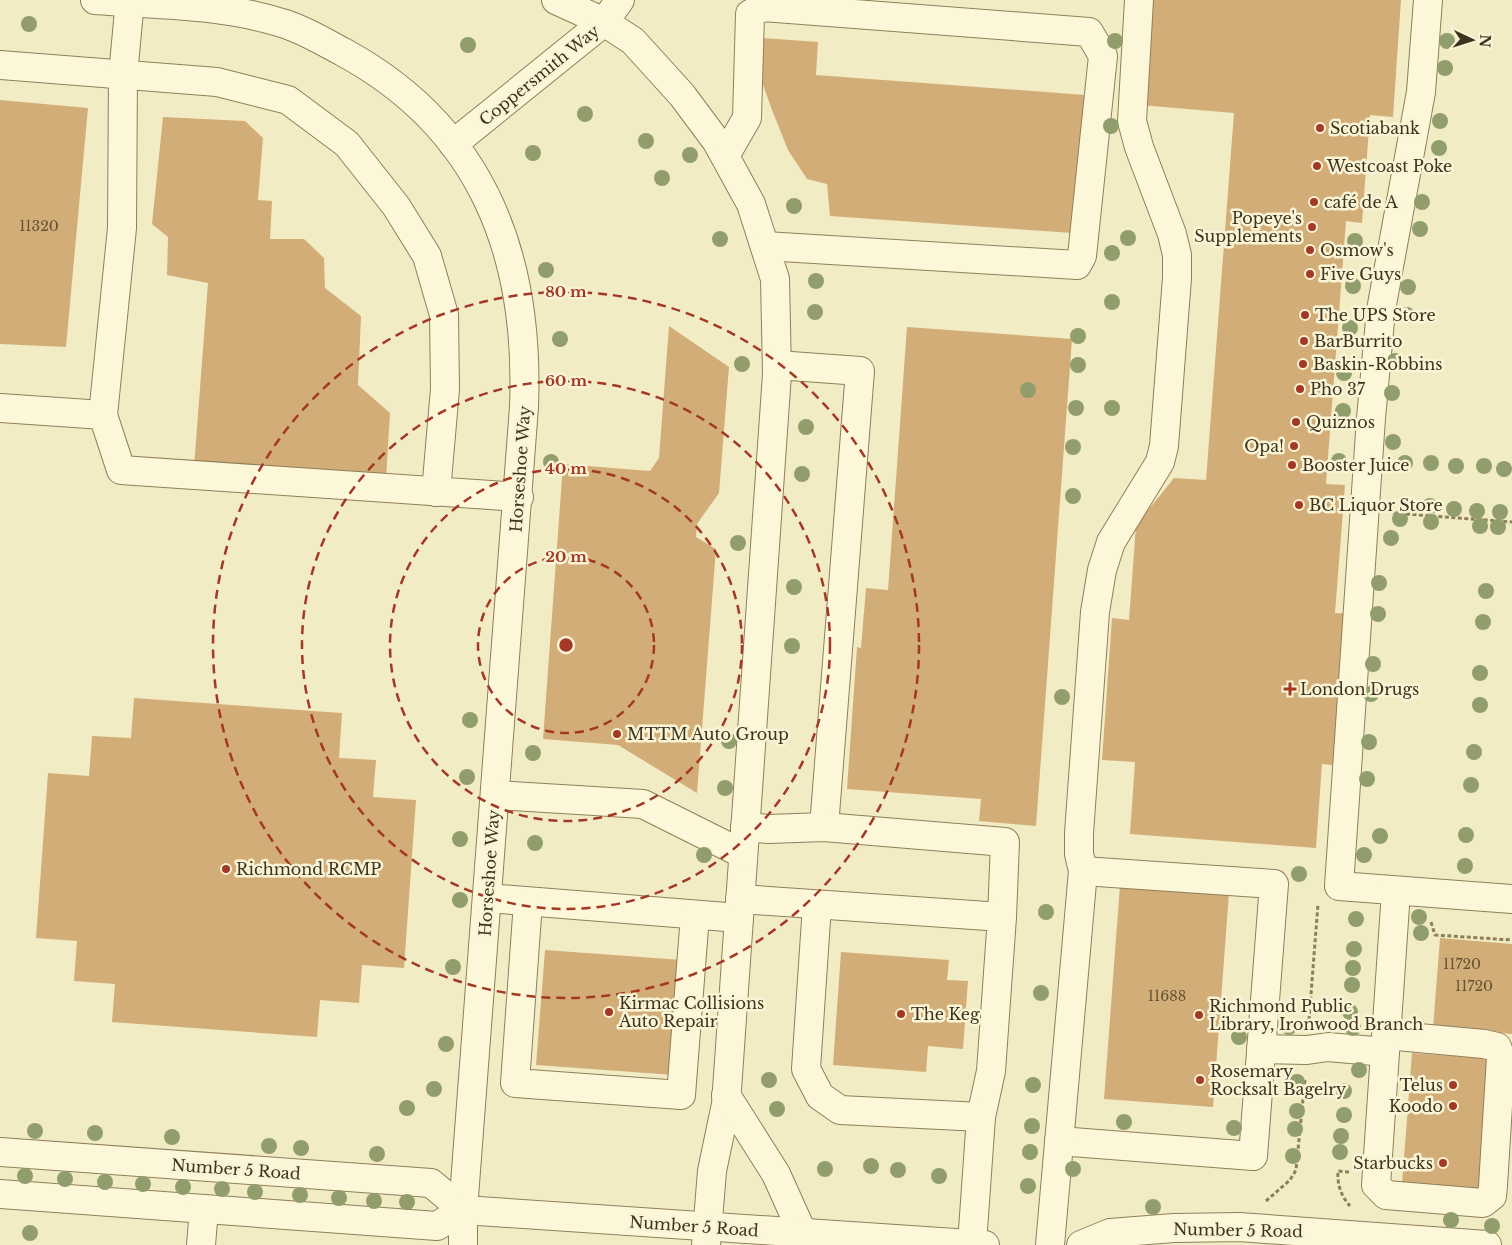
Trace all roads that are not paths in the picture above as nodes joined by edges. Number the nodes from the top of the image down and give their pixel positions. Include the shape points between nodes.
1 (95, 0) edge
2 (556, 0) edge
3 (620, 0) edge
4 (1139, 0) edge
5 (1428, 0) edge
6 (130, 1) edge
7 (604, 22) junction
8 (0, 65) edge
9 (123, 75) junction
10 (454, 144) junction
11 (725, 156) junction
12 (765, 246) junction
13 (777, 365) junction
14 (0, 408) edge
15 (104, 415) junction
16 (436, 492) junction
17 (519, 497) junction
18 (495, 795) junction
19 (745, 827) junction
20 (824, 827) junction
21 (743, 854) junction
22 (1083, 871) junction
23 (1396, 891) junction
24 (487, 898) junction
25 (1512, 899) edge
26 (528, 902) junction
27 (817, 905) junction
28 (740, 908) junction
29 (695, 915) junction
30 (1002, 917) junction
31 (1386, 1043) junction
32 (1261, 1049) junction
33 (726, 1095) junction
34 (981, 1117) junction
35 (1059, 1141) junction
36 (0, 1152) edge
37 (0, 1194) edge
38 (204, 1209) junction
39 (464, 1210) junction
40 (803, 1234) junction
41 (706, 1236) edge
42 (201, 1245) edge
43 (463, 1245) edge
44 (979, 1245) edge
45 (1050, 1245) edge
46 (1081, 1245) edge
47 (1487, 1245) edge

1 - 6 street, Horseshoe Way
2 - 7 street
3 - 7 street, Coppersmith Way
4 - 22 street via 1132,121 1172,234 1177,255 1176,278 1164,446 1160,462 1111,542 1102,570 1095,612 1079,833
5 - 23 street via 1421,92 1381,310 1339,886
6 - 9 street
6 - 10 street, Horseshoe Way via 201,7 284,23 364,63 418,104
7 - 10 street, Coppersmith Way
7 - 11 street via 644,52 682,95
8 - 9 street
9 - 15 street via 122,228
9 - 16 street via 217,82 288,100 347,144 396,206 427,256 444,315 445,390
10 - 17 street, Horseshoe Way via 476,176 493,212 509,252 516,282 525,362
11 - 12 street via 751,204
11 - 12 street via 747,118 750,14 763,6 1089,32 1103,56 1082,256 1077,265
12 - 13 street via 775,279
13 - 19 street
13 - 20 street via 860,371
14 - 15 street
15 - 16 street via 121,470
16 - 17 street
17 - 18 street, Horseshoe Way
18 - 21 street via 643,804
18 - 24 street, Horseshoe Way
19 - 20 street
19 - 21 street
20 - 30 street via 1005,842
21 - 28 street
22 - 32 street via 1274,884
22 - 35 street
23 - 25 street
23 - 31 street
24 - 26 street
24 - 39 street, Horseshoe Way
26 - 29 street
26 - 29 street via 515,1083 681,1095
27 - 28 street
27 - 30 street
27 - 34 street via 806,1069 820,1096 840,1110
28 - 29 street
28 - 33 street
30 - 34 street via 991,1071
31 - 31 street via 1484,1044 1497,1047 1501,1058 1493,1186 1492,1196 1483,1203 1386,1195 1376,1185
31 - 32 street via 1307,1050
32 - 35 street via 1253,1156
33 - 40 street via 776,1174
33 - 41 street via 712,1171
34 - 44 street
35 - 45 street
36 - 39 street, Number 5 Road via 431,1183
37 - 38 street
38 - 39 street via 437,1226
38 - 42 street
39 - 41 street, Number 5 Road
39 - 43 street, Horseshoe Way
40 - 41 street, Number 5 Road
40 - 44 street, Number 5 Road
46 - 47 street, Number 5 Road via 1110,1233 1239,1227

